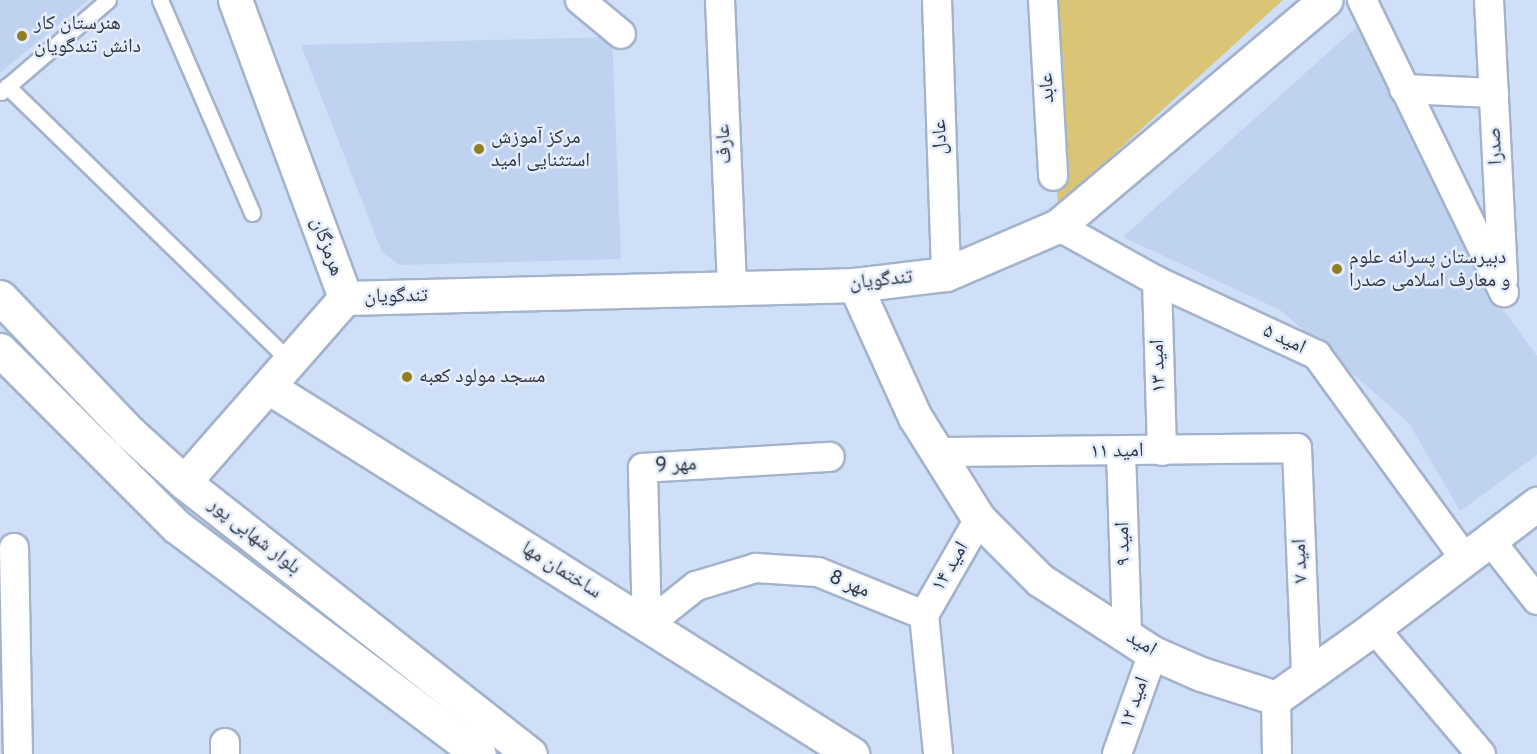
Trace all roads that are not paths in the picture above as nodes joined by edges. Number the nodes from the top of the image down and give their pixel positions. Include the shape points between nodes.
1 (108, 0) edge
2 (160, 0) edge
3 (235, 0) edge
4 (580, 0) edge
5 (720, 0) edge
6 (937, 0) edge
7 (1043, 0) edge
8 (1325, 0) edge
9 (1362, 0) edge
10 (1489, 0) edge
11 (621, 34) dead end
12 (4, 89) edge
13 (1404, 89) junction
14 (1494, 93) junction
15 (1053, 176) dead end
16 (252, 213) dead end
17 (1058, 226) junction
18 (946, 274) junction
19 (1157, 281) junction
20 (855, 285) junction
21 (732, 289) junction
22 (0, 297) edge
23 (345, 298) junction
24 (0, 350) edge
25 (291, 362) junction
26 (270, 388) junction
27 (1297, 448) joint
28 (1162, 451) junction
29 (937, 452) junction
30 (1121, 452) junction
31 (830, 457) dead end
32 (184, 482) junction
33 (1537, 504) edge
34 (979, 519) junction
35 (14, 548) dead end
36 (1477, 550) junction
37 (1537, 600) edge
38 (924, 615) junction
39 (647, 625) junction
40 (1374, 628) junction
41 (1140, 645) junction
42 (1306, 674) junction
43 (1276, 698) junction
44 (488, 747) edge
45 (18, 754) edge
46 (530, 754) edge
47 (852, 754) edge
48 (938, 754) edge
49 (1117, 754) edge
50 (1277, 754) edge
51 (1481, 754) edge

1 - 12 lane
2 - 16 lane
3 - 23 street, هرمزگان
4 - 11 street
5 - 21 street, عارف
6 - 18 street, عادل
7 - 15 street, عابد
8 - 17 street, تندگویان
9 - 13 street
10 - 14 street, صدرا
12 - 25 lane
13 - 14 street
13 - 14 street, صدرا via 1504,292
17 - 18 street, تندگویان
17 - 19 street, امید ۵
18 - 20 street, تندگویان
19 - 28 street, امید ۱۳
19 - 36 street, امید ۵ via 1317,355
20 - 21 street, تندگویان
20 - 29 street, امید via 915,417
21 - 23 street, تندگویان
22 - 32 street, بلوار شهابی پور via 129,432
23 - 25 street, هرمزگان
24 - 44 street, بلوار شهابی پور via 176,525
25 - 26 street, هرمزگان
26 - 32 street, هرمزگان
26 - 39 street, ساختمان مها
27 - 28 street, امید ۱۱
27 - 42 street, امید ۷
28 - 30 street, امید ۱۱
29 - 30 street, امید ۱۱
29 - 34 street, امید
30 - 41 street, امید ۹
31 - 39 street, مهر 9 via 643,468
32 - 44 street, بلوار شهابی پور
33 - 36 street
34 - 38 street, امید ۱۴
34 - 41 street, امید via 1040,580
35 - 45 street
36 - 37 street, امید ۵
36 - 40 street
38 - 39 street, مهر 8 via 818,572 756,568 696,586
38 - 48 street
39 - 47 street, ساختمان مها
40 - 42 street
40 - 51 street
41 - 43 street, امید via 1201,674
41 - 49 street, امید ۱۲
42 - 43 street
43 - 50 street
44 - 46 street, بلوار شهابی پور

